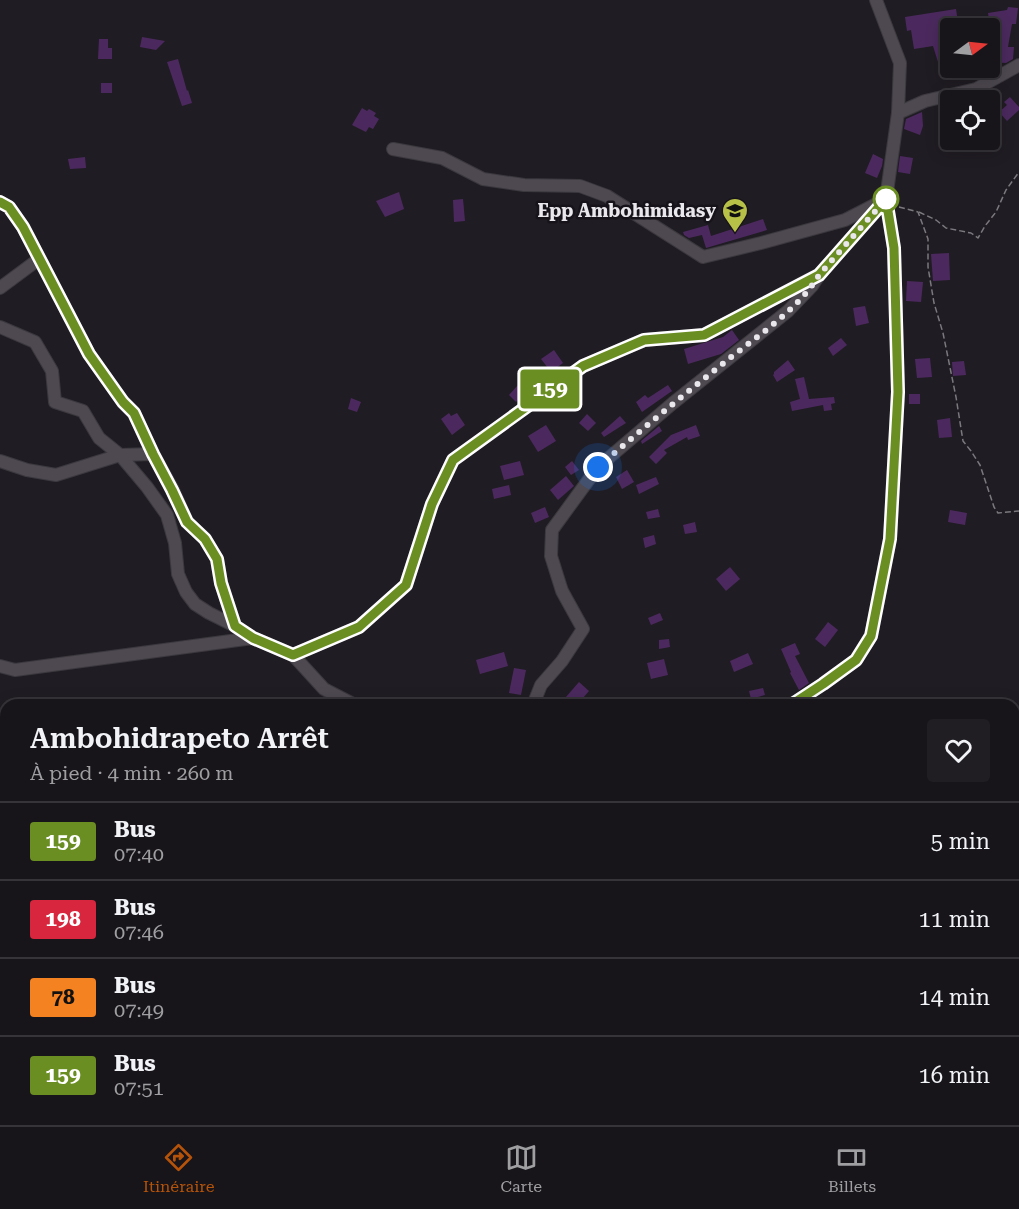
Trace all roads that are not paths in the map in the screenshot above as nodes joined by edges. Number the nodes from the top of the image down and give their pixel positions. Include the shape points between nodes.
1 (876, 0) edge
2 (1019, 66) edge
3 (898, 112) junction
4 (393, 150) dead end
5 (886, 199) junction
6 (0, 202) edge
7 (39, 259) junction
8 (819, 275) junction
9 (0, 288) edge
10 (0, 327) edge
11 (153, 454) junction
12 (120, 456) junction
13 (0, 461) edge
14 (235, 626) junction
15 (253, 638) junction
16 (293, 655) junction
17 (0, 666) edge
18 (343, 699) edge
19 (535, 699) edge
20 (800, 699) edge

1 - 3 street via 900,63
2 - 3 street via 976,89
3 - 5 street
4 - 5 street via 442,158 483,179 524,185 580,186 607,196 703,257 844,220
5 - 8 street
5 - 20 street via 894,248 898,392 890,539 871,636 856,660
6 - 7 street via 9,207 23,227
7 - 9 street
7 - 11 street via 89,354 134,413
8 - 16 street via 704,335 644,340 583,366 453,460 432,504 406,585 359,627
8 - 19 street via 788,311 598,467 552,530 550,556 562,591 583,629 541,685
10 - 12 street via 35,342 52,370 55,402 83,411 99,438
11 - 12 street
11 - 14 street via 187,522 205,539 217,559
12 - 13 street via 56,475
12 - 14 street via 167,515 178,574 186,592 195,604
14 - 15 street
15 - 16 street
15 - 17 street via 15,670
16 - 18 street via 324,689

